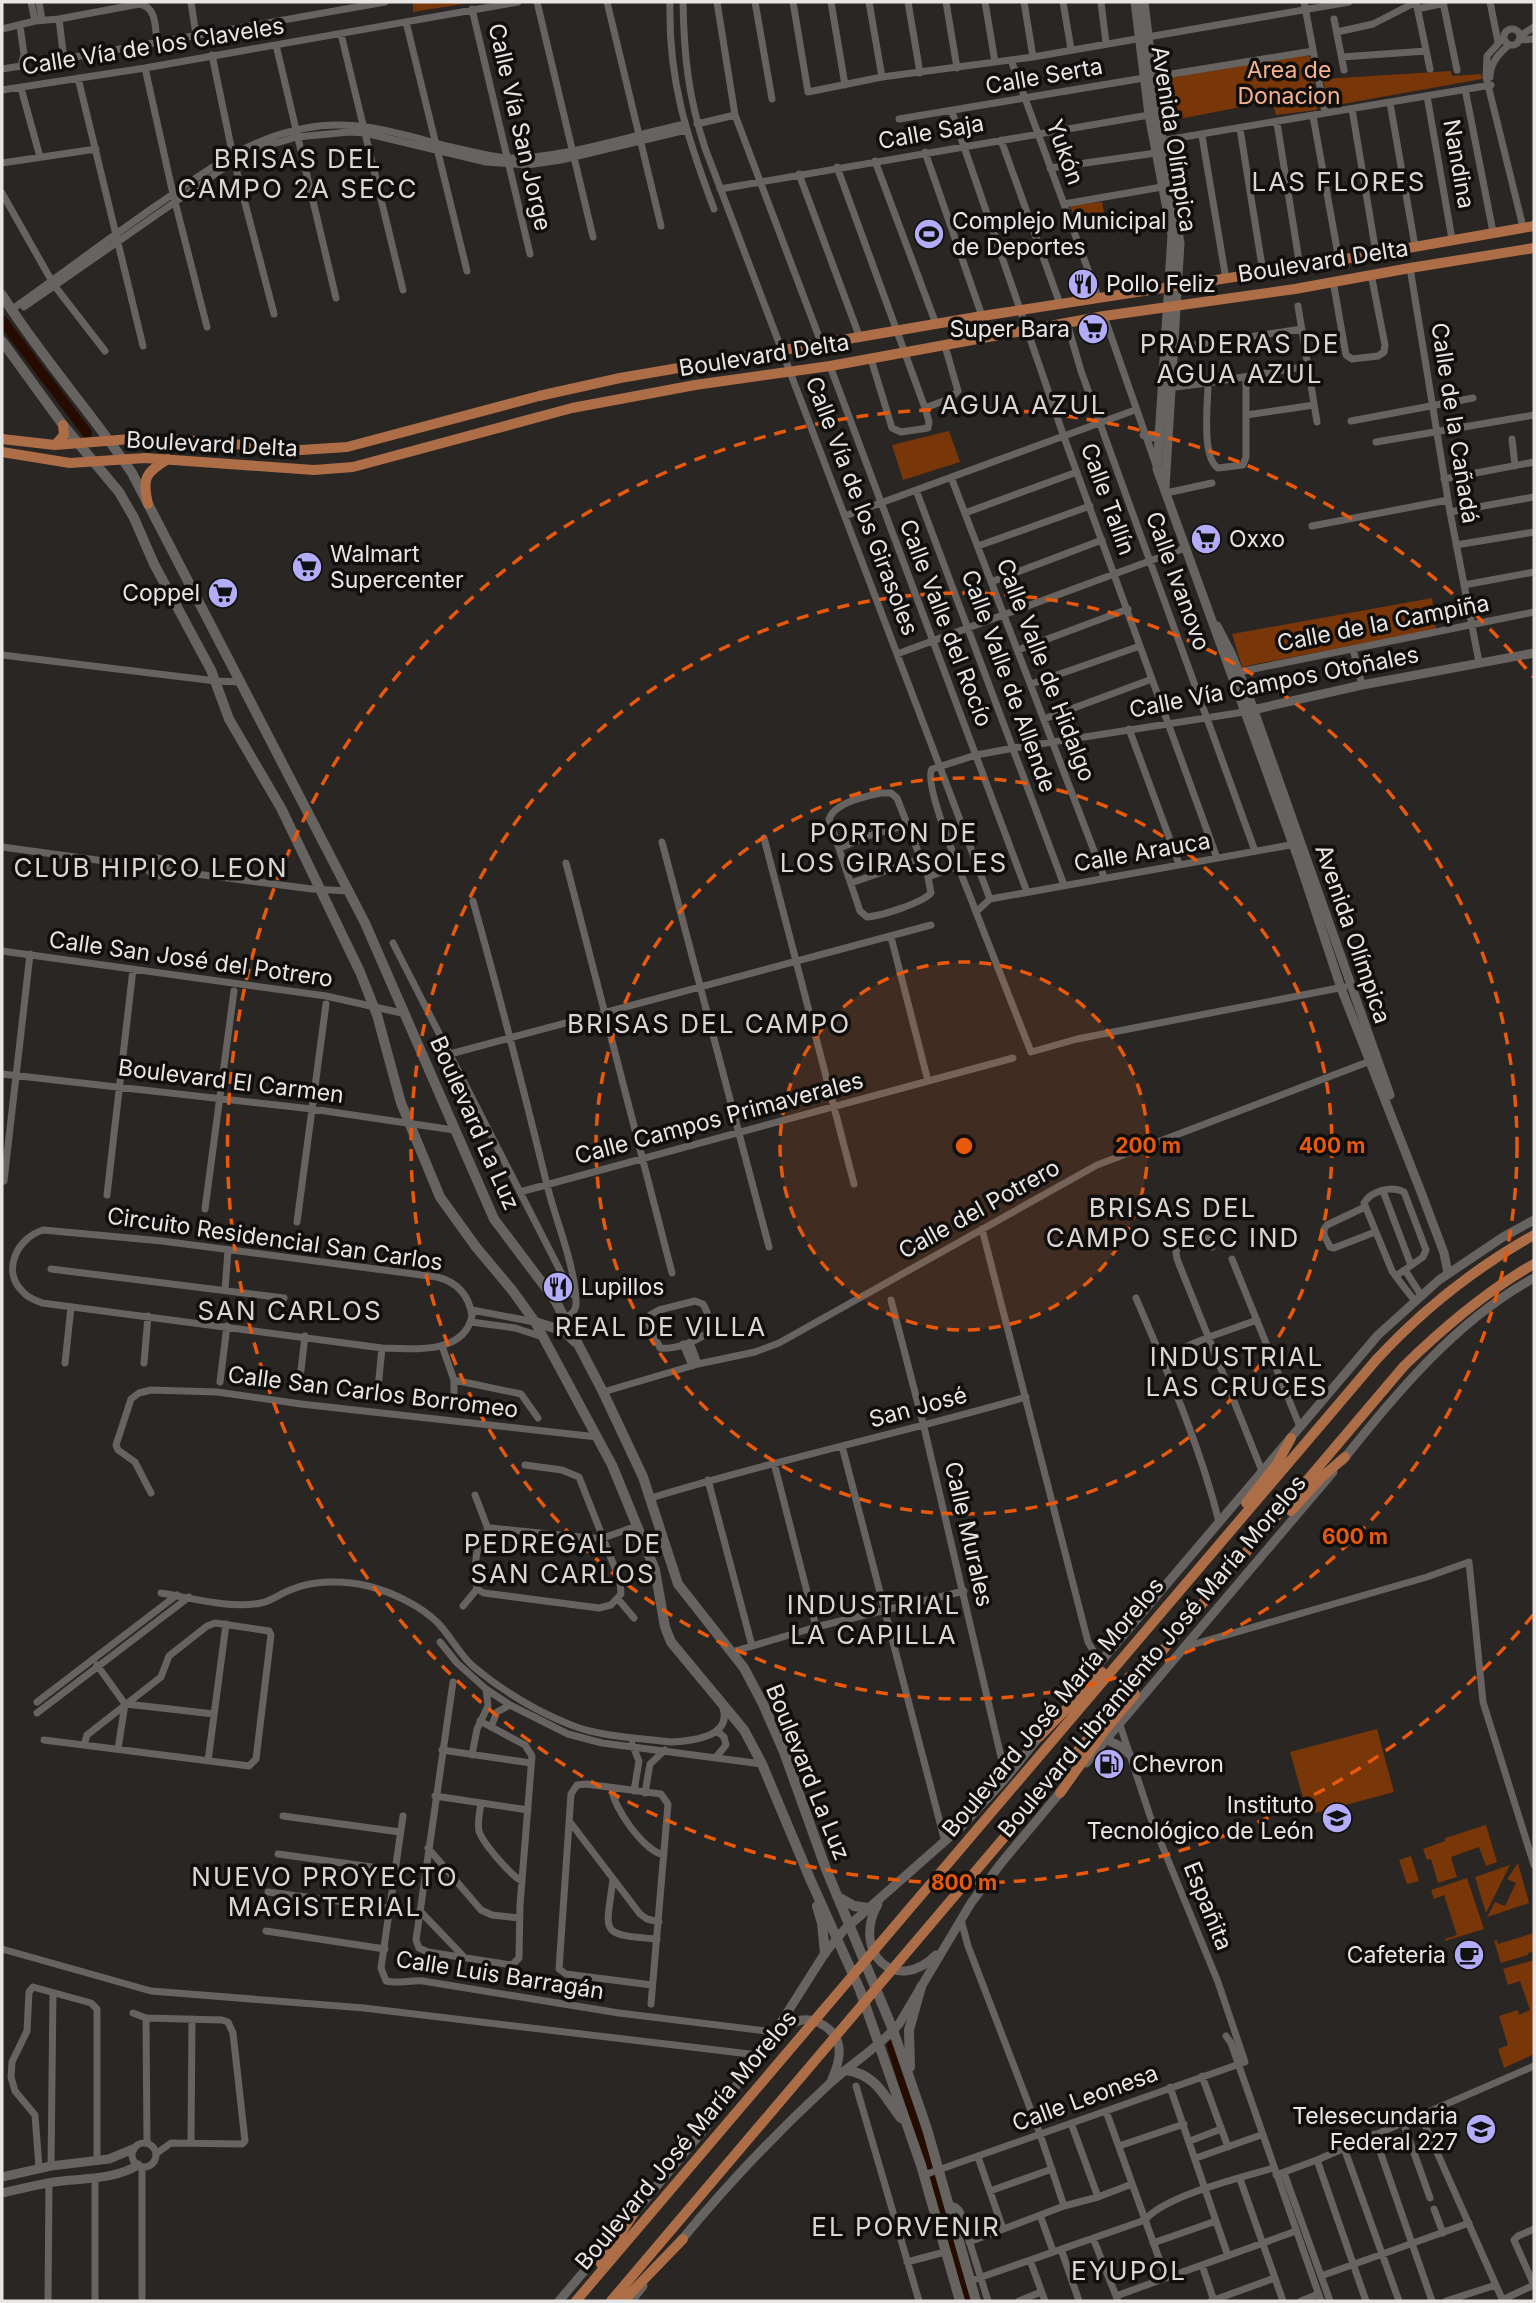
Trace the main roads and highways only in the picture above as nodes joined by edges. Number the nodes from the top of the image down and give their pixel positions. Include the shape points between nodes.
1 (1528, 226) edge
2 (1534, 248) edge
3 (1315, 264) junction
4 (1308, 286) junction
5 (2, 295) edge
6 (2, 341) edge
7 (497, 407) junction
8 (461, 417) junction
9 (63, 425) junction
10 (499, 428) junction
11 (465, 437) junction
12 (2, 439) edge
13 (109, 440) junction
14 (78, 443) junction
15 (54, 445) junction
16 (2, 452) edge
17 (169, 458) junction
18 (122, 459) junction
19 (94, 463) junction
20 (148, 504) junction
21 (1534, 1235) edge
22 (1534, 1264) edge
23 (566, 1318) junction
24 (535, 1322) junction
25 (551, 1327) junction
26 (543, 1337) junction
27 (582, 1350) junction
28 (1291, 1438) road end
29 (1345, 1457) road end
30 (1220, 1543) junction
31 (1244, 1557) junction
32 (671, 1563) junction
33 (655, 1570) junction
34 (1133, 1645) junction
35 (1164, 1650) junction
36 (1039, 1737) road end
37 (1060, 1793) road end
38 (810, 1881) junction
39 (837, 1896) junction
40 (868, 1908) road end
41 (825, 1953) road end
42 (920, 1987) road end
43 (846, 2070) road end
44 (911, 2081) junction
45 (908, 2127) junction
46 (931, 2173) junction
47 (634, 2213) road end
48 (683, 2239) road end
49 (576, 2301) edge
50 (611, 2301) edge
51 (622, 2301) edge
52 (960, 2301) edge
53 (976, 2301) edge

1 - 3 main road, Boulevard Delta
2 - 4 main road, Boulevard Delta
3 - 4 main road via 1305,274
3 - 7 main road, Boulevard Delta via 620,378
4 - 10 main road, Boulevard Delta via 695,386 572,408
5 - 13 main road, Boulevard La Luz
6 - 9 main road, Boulevard La Luz
7 - 8 main road, Boulevard Delta
7 - 10 main road via 489,417
8 - 11 main road via 476,424
8 - 13 main road, Boulevard Delta via 347,447 317,450 186,440
9 - 14 main road, Boulevard La Luz
9 - 15 main road via 64,435
10 - 11 main road, Boulevard Delta
11 - 17 main road, Boulevard Delta via 328,470
12 - 15 main road, Boulevard Delta
13 - 14 main road, Boulevard Delta
13 - 18 main road, Boulevard La Luz
14 - 15 main road, Boulevard Delta
14 - 19 main road, Boulevard La Luz
16 - 19 main road, Boulevard Delta
17 - 18 main road, Boulevard Delta
17 - 20 main road via 146,476
18 - 19 main road, Boulevard Delta
18 - 20 main road, Boulevard La Luz
19 - 24 main road, Boulevard La Luz via 126,503 204,654 229,719 322,890 375,1008 400,1099 445,1206
20 - 23 main road, Boulevard La Luz via 380,954 494,1219
21 - 30 main road, Boulevard José María Morelos via 1452,1287 1407,1327
22 - 31 main road, Boulevard José María Morelos via 1466,1310 1404,1366
23 - 25 main road
23 - 27 main road, Boulevard La Luz
24 - 25 main road
24 - 26 main road, Boulevard La Luz
25 - 26 main road
25 - 27 main road via 564,1331
26 - 33 main road, Boulevard La Luz via 617,1475
27 - 32 main road, Boulevard La Luz via 636,1461
28 - 30 main road
29 - 31 main road
30 - 34 main road, Boulevard José María Morelos
31 - 35 main road, Boulevard José María Morelos
32 - 33 main road
32 - 39 main road, Boulevard La Luz via 678,1584 756,1688
33 - 38 main road, Boulevard La Luz via 671,1642 744,1730
34 - 36 main road
34 - 49 main road, Boulevard José María Morelos
35 - 37 main road via 1151,1674
35 - 50 main road, Boulevard José María Morelos
38 - 41 main road
38 - 45 main road, Boulevard La Luz via 860,1990
39 - 40 main road via 847,1904
39 - 44 main road, Boulevard La Luz
42 - 44 main road via 909,2030
43 - 45 main road via 859,2072 877,2084
44 - 46 main road, Boulevard La Luz
45 - 46 main road, Boulevard La Luz
46 - 52 main road, Boulevard La Luz
46 - 53 main road, Boulevard La Luz via 948,2204 975,2279
47 - 49 main road
48 - 51 main road

